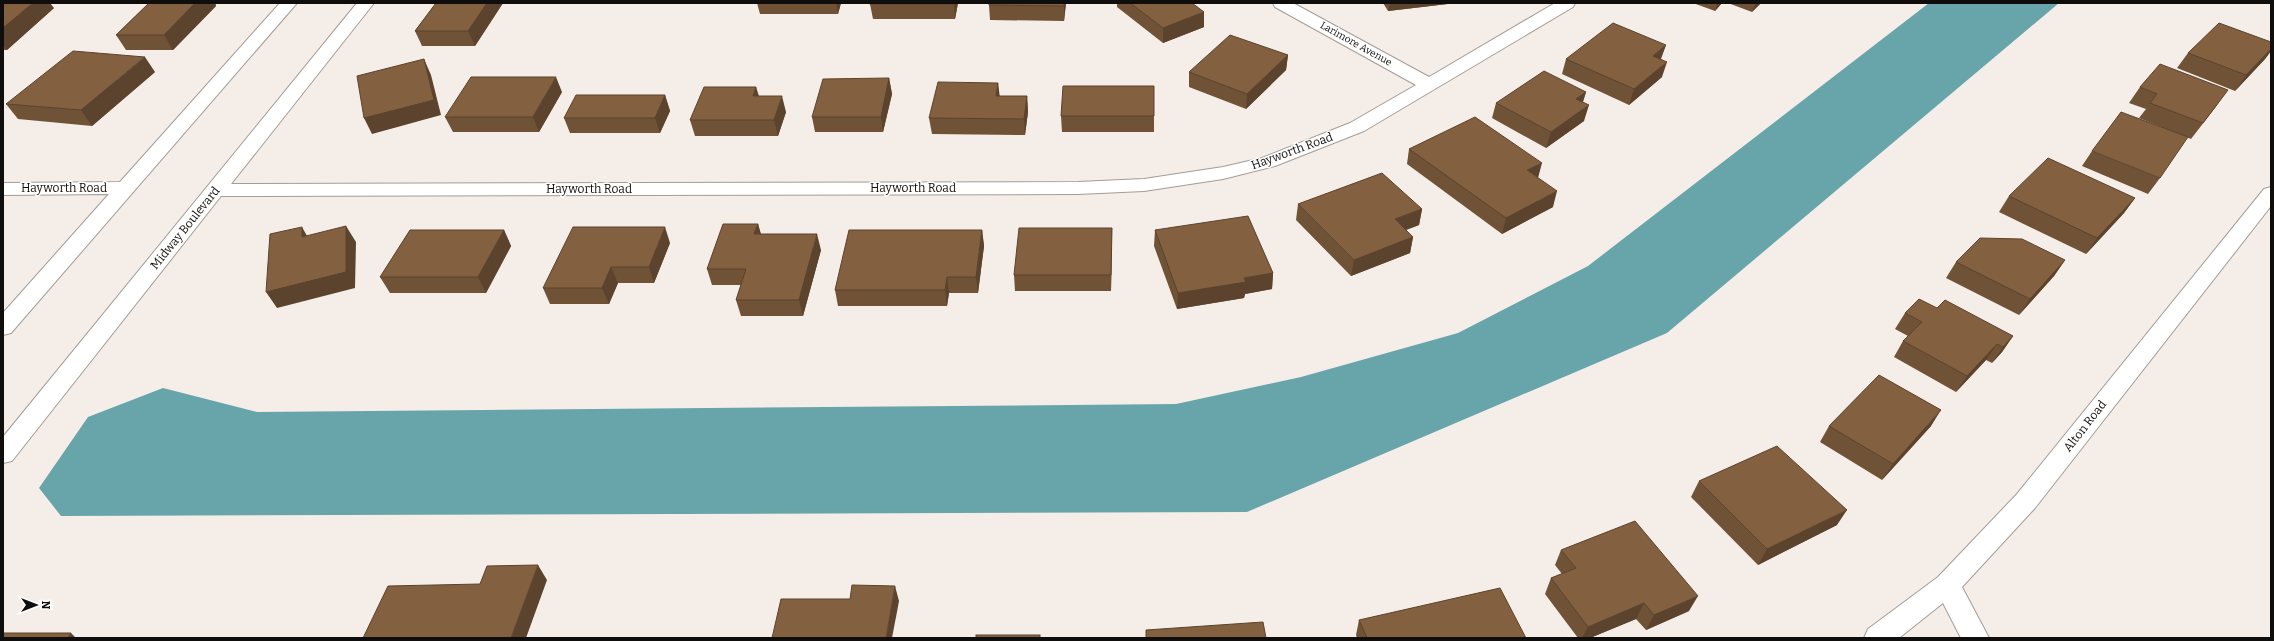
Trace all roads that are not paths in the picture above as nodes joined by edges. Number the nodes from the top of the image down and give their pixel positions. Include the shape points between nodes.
1 (289, 3) edge
2 (366, 3) edge
3 (1281, 3) edge
4 (1568, 3) edge
5 (1430, 85) junction
6 (126, 188) junction
7 (3, 189) edge
8 (216, 190) junction
9 (2271, 193) edge
10 (3, 327) edge
11 (3, 454) edge
12 (1947, 585) junction
13 (1878, 638) edge
14 (1975, 638) edge

1 - 6 street
2 - 8 street, Midway Boulevard
3 - 5 street, Larimore Avenue
4 - 5 street, Hayworth Road
5 - 8 street, Hayworth Road via 1357,127 1268,162 1223,173 1144,185 1070,188
6 - 7 street, Hayworth Road
6 - 10 street
8 - 11 street, Midway Boulevard
9 - 12 street, Alton Road via 2026,501
12 - 13 street, Alton Road
12 - 14 street

